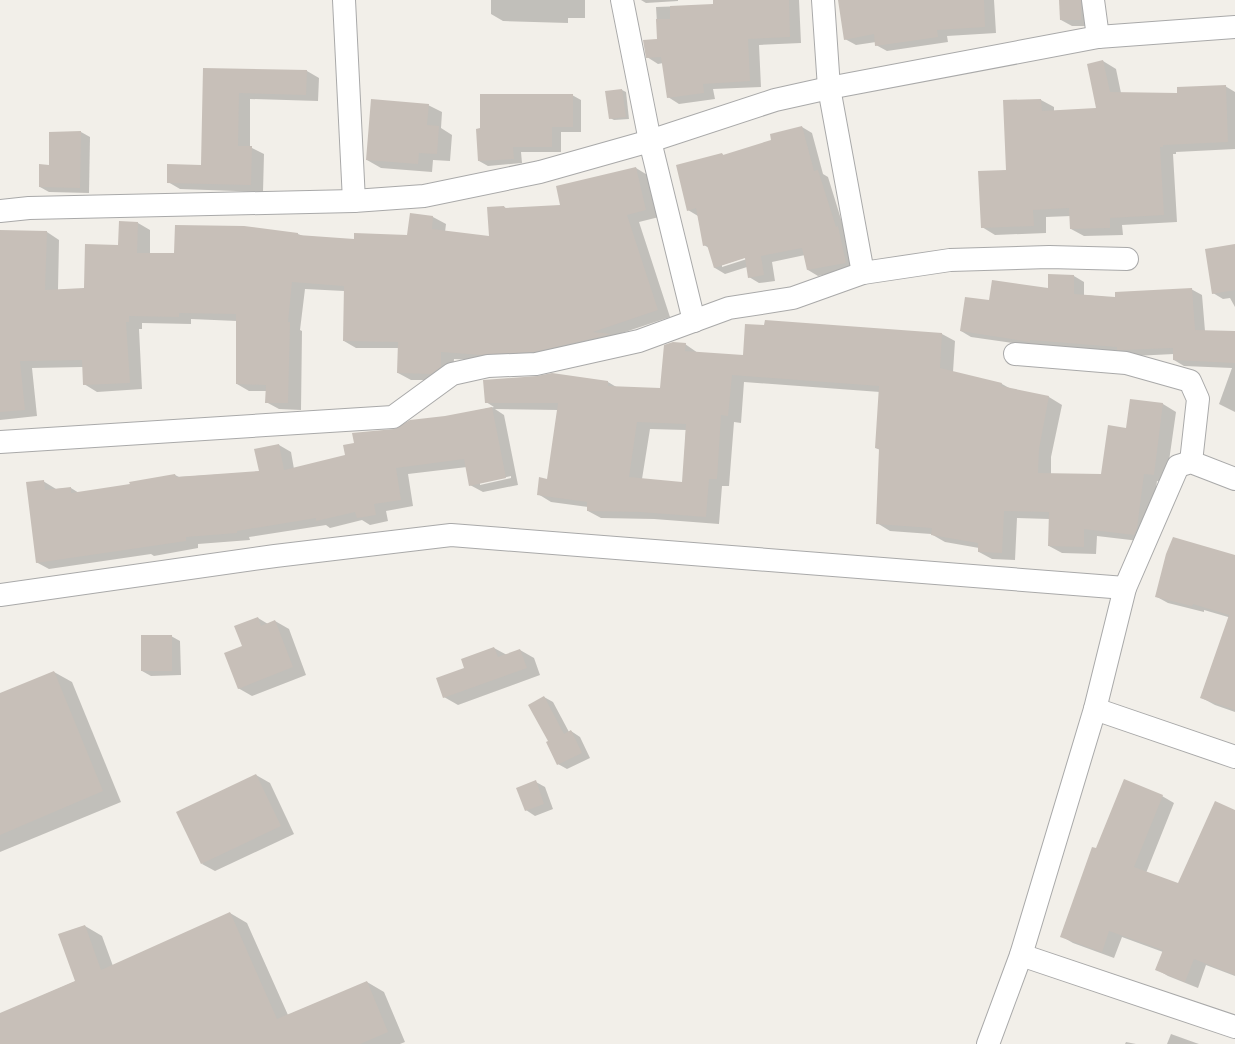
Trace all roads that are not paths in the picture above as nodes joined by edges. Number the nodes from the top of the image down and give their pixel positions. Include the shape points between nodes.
1 (344, 0) edge
2 (622, 0) edge
3 (823, 0) edge
4 (1093, 0) edge
5 (1235, 27) edge
6 (1098, 37) junction
7 (829, 88) junction
8 (650, 141) junction
9 (354, 201) junction
10 (0, 211) edge
11 (1127, 259) dead end
12 (863, 273) junction
13 (694, 321) junction
14 (1016, 354) dead end
15 (0, 442) edge
16 (1191, 462) junction
17 (1235, 478) edge
18 (1125, 588) junction
19 (0, 595) edge
20 (1095, 709) junction
21 (1235, 757) edge
22 (1021, 955) junction
23 (1235, 1027) edge
24 (988, 1044) edge

1 - 9 street
2 - 8 street
3 - 7 street
4 - 6 street
5 - 6 street
6 - 7 street
7 - 8 street via 775,100
7 - 12 street
8 - 9 street via 540,172 424,196
8 - 13 street
9 - 10 street via 29,208
11 - 12 street via 1049,257 950,260
12 - 13 street via 793,298 729,308
13 - 15 street via 639,341 536,364 488,366 452,374 392,418
14 - 16 street via 1126,363 1190,381 1198,399
16 - 17 street
16 - 18 street via 1178,466
18 - 19 street via 452,535 275,556
18 - 20 street
20 - 21 street
20 - 22 street
22 - 23 street
22 - 24 street

